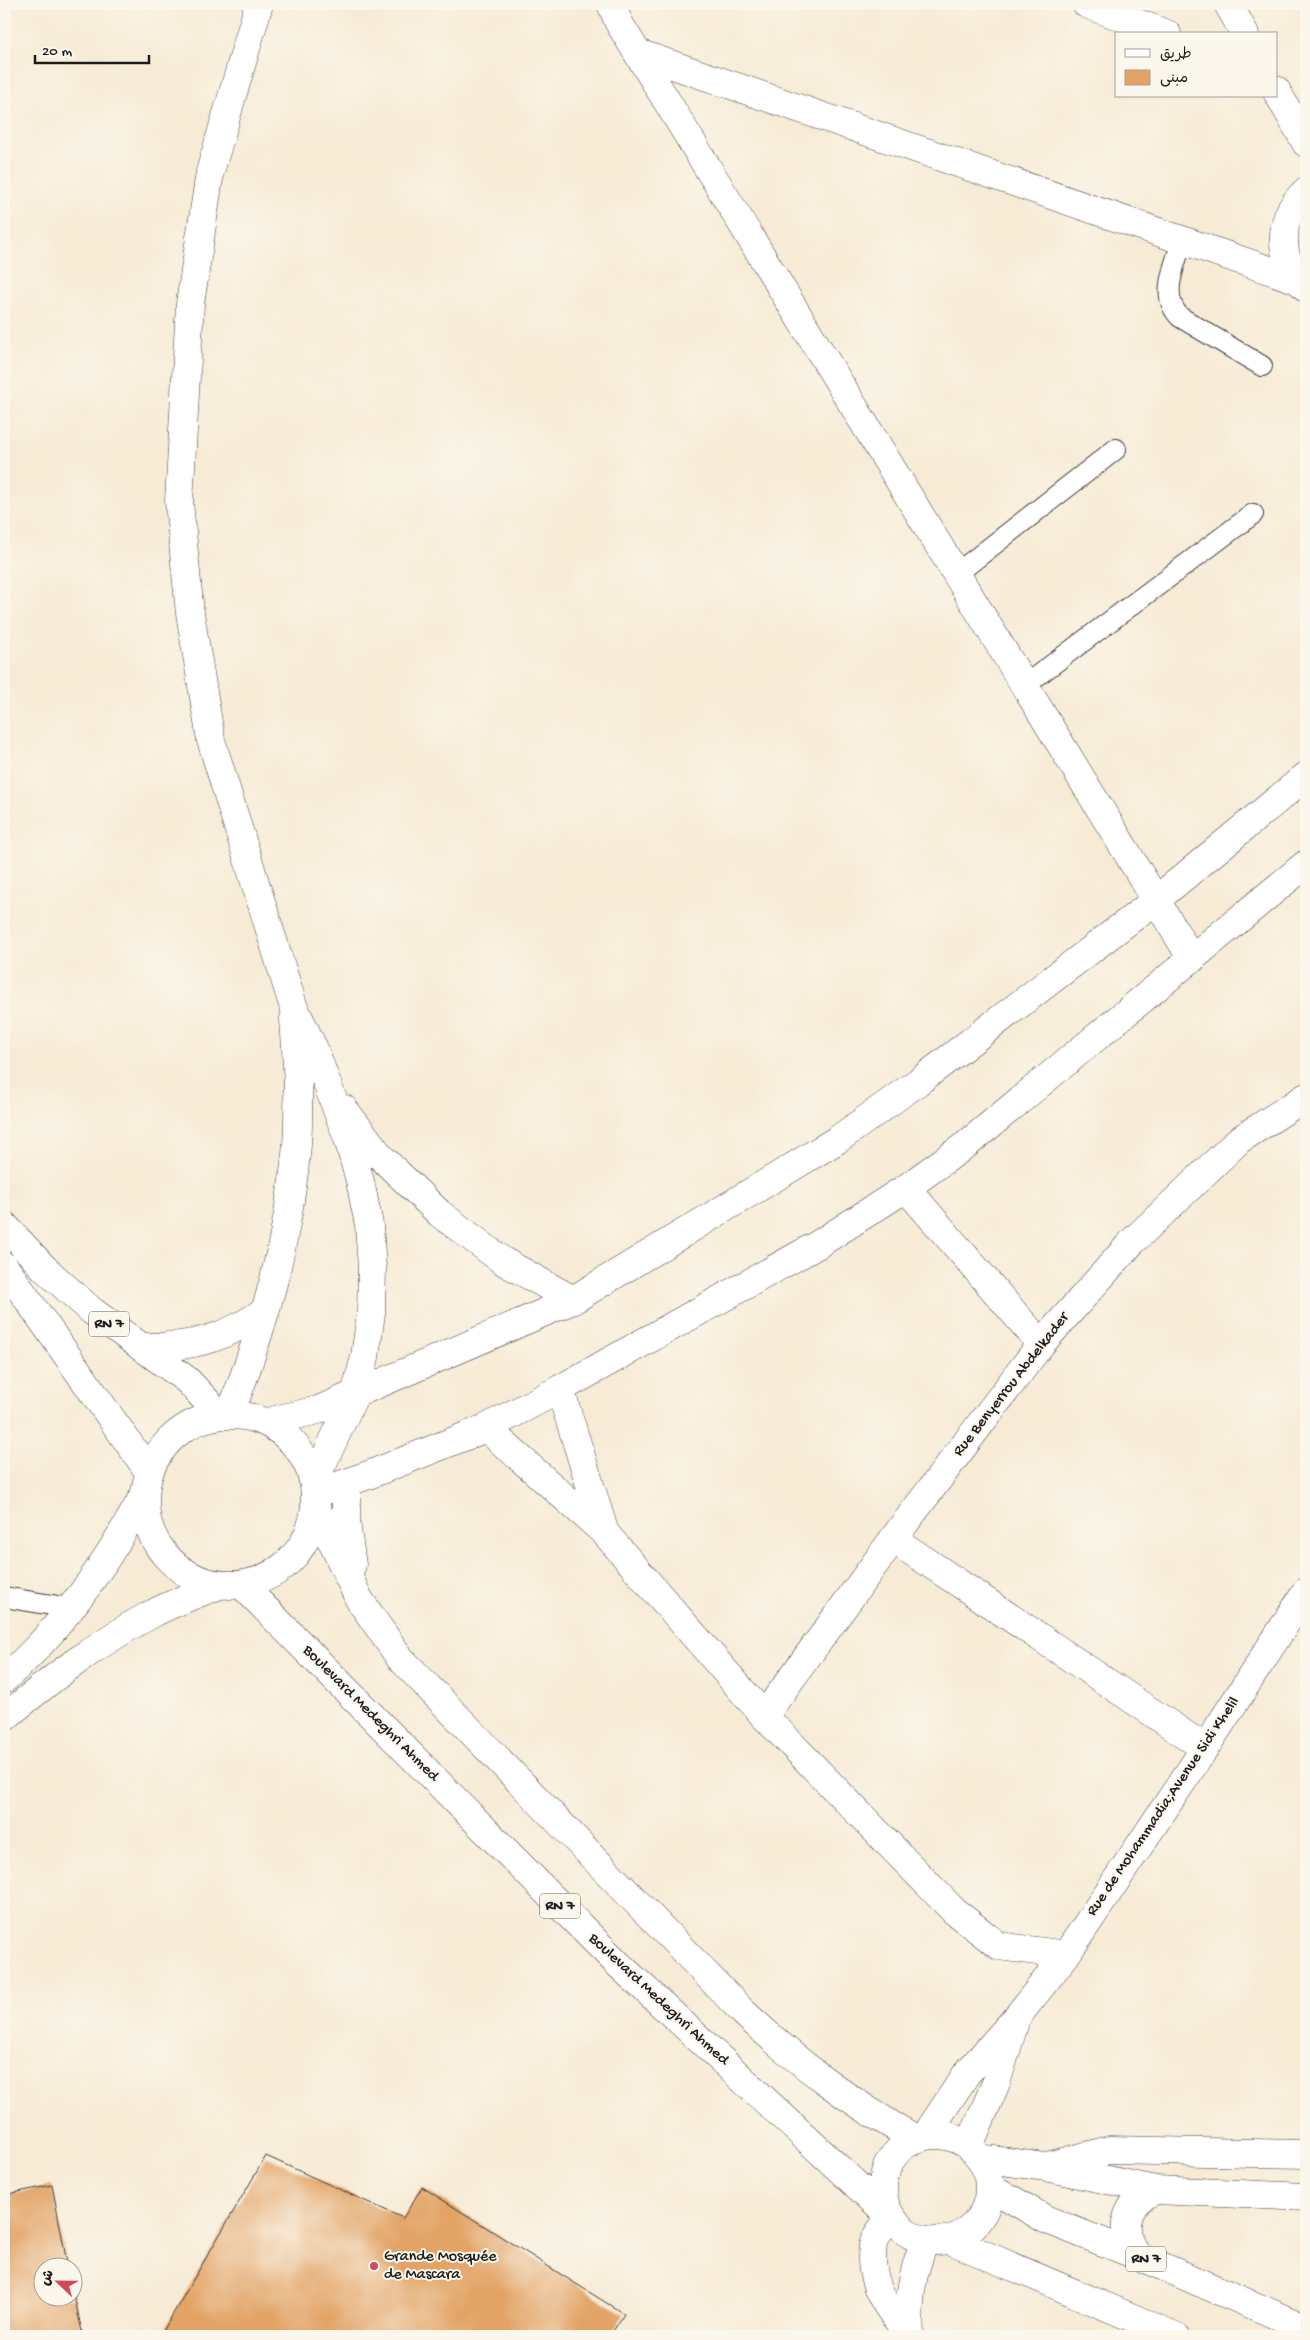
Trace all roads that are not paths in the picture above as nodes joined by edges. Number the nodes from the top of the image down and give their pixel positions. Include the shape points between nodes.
1 (259, 4) edge
2 (611, 4) edge
3 (1086, 4) edge
4 (1228, 4) edge
5 (1162, 32) edge
6 (1244, 32) edge
7 (638, 54) junction
8 (1278, 94) edge
9 (1306, 143) edge
10 (1306, 191) edge
11 (1182, 241) junction
12 (1302, 284) edge
13 (1262, 366) dead end
14 (1116, 450) dead end
15 (1253, 514) dead end
16 (956, 574) junction
17 (1025, 685) junction
18 (1306, 776) edge
19 (1306, 864) edge
20 (1156, 900) junction
21 (1192, 959) junction
22 (293, 1006) junction
23 (333, 1094) junction
24 (1306, 1097) edge
25 (906, 1188) junction
26 (4, 1225) edge
27 (4, 1266) edge
28 (572, 1300) junction
29 (266, 1310) junction
30 (1040, 1344) junction
31 (141, 1347) junction
32 (560, 1389) junction
33 (355, 1394) junction
34 (225, 1414) junction
35 (267, 1422) junction
36 (486, 1428) junction
37 (147, 1482) junction
38 (346, 1483) junction
39 (315, 1494) junction
40 (605, 1533) junction
41 (893, 1539) junction
42 (231, 1585) junction
43 (1306, 1592) edge
44 (4, 1597) edge
45 (359, 1599) junction
46 (67, 1612) junction
47 (96, 1647) junction
48 (4, 1680) edge
49 (764, 1716) junction
50 (4, 1718) edge
51 (1205, 1748) junction
52 (1066, 1955) junction
53 (1016, 2018) junction
54 (921, 2137) junction
55 (975, 2152) junction
56 (1306, 2154) edge
57 (1045, 2167) junction
58 (989, 2186) junction
59 (1156, 2190) junction
60 (1306, 2197) edge
61 (890, 2216) junction
62 (937, 2241) junction
63 (1138, 2256) junction
64 (1306, 2328) edge
65 (910, 2336) edge
66 (1175, 2336) edge

1 - 22 main road via 210,172 190,304 179,502 190,613 211,740
2 - 7 main road
3 - 5 main road
4 - 6 main road
7 - 11 main road
7 - 16 main road
8 - 9 main road
10 - 12 main road via 1289,214 1284,230 1284,248 1289,265
11 - 12 main road
11 - 13 lane via 1168,288 1174,311
14 - 16 lane
15 - 17 lane
16 - 17 main road
17 - 20 main road
18 - 20 main road
19 - 21 main road
20 - 21 main road
20 - 28 main road via 837,1140
21 - 25 main road via 967,1144
22 - 23 main road
22 - 29 main road via 298,1075 297,1144 289,1212
23 - 28 main road via 382,1157 439,1213 503,1261
23 - 33 main road via 360,1181 372,1268 371,1313 365,1357
24 - 30 main road, Rue Benyerrou Abdelkader via 1239,1140 1131,1243
25 - 30 main road
25 - 32 main road via 818,1245
26 - 31 main road, RN 7 via 44,1269 92,1311
27 - 37 main road
28 - 33 main road
29 - 31 main road via 236,1329 194,1344 168,1348
29 - 34 main road via 256,1347
30 - 41 main road, Rue Benyerrou Abdelkader
31 - 34 main road, RN 7 via 187,1380
32 - 36 main road
32 - 40 main road
33 - 35 main road via 309,1413
33 - 39 main road
34 - 35 main road via 249,1416
34 - 37 main road via 197,1421 176,1433 160,1450
35 - 39 main road via 289,1437 305,1457
36 - 38 main road
36 - 40 main road
37 - 42 main road via 146,1515 152,1536 164,1554 180,1570 199,1580
37 - 46 main road via 110,1553
38 - 39 main road
38 - 45 main road via 346,1522
39 - 42 main road via 308,1534 292,1558 270,1576
39 - 45 main road
40 - 49 main road
41 - 49 main road, Rue Benyerrou Abdelkader
41 - 51 main road
42 - 47 main road via 151,1614
42 - 61 main road, Boulevard Medeghri Ahmed / RN 7 via 617,1963
43 - 51 main road, Rue de Mohammadia;Avenue Sidi Khelil
44 - 46 lane
45 - 54 main road via 400,1658 743,2012 842,2095
46 - 47 main road via 72,1637 82,1644
46 - 48 main road
47 - 50 main road
49 - 52 main road via 954,1911 999,1946
51 - 52 main road, Rue de Mohammadia;Avenue Sidi Khelil
52 - 53 main road, Rue de Mohammadia;Avenue Sidi Khelil
53 - 54 main road, Rue de Mohammadia;Avenue Sidi Khelil via 967,2073
53 - 55 main road
54 - 55 main road via 942,2135 957,2138
54 - 61 main road via 900,2148 889,2163 883,2180 883,2199
55 - 57 main road
55 - 58 main road via 987,2171
56 - 57 main road via 1109,2150
57 - 59 main road
58 - 62 main road via 987,2204 979,2220 966,2232
58 - 63 main road, RN 7 via 1045,2219
59 - 60 main road
59 - 63 main road via 1144,2194 1128,2212 1126,2236
61 - 62 main road via 911,2236
61 - 65 main road via 873,2245 873,2280 885,2305
62 - 65 main road via 916,2263 910,2288
62 - 66 main road
63 - 64 main road, RN 7

